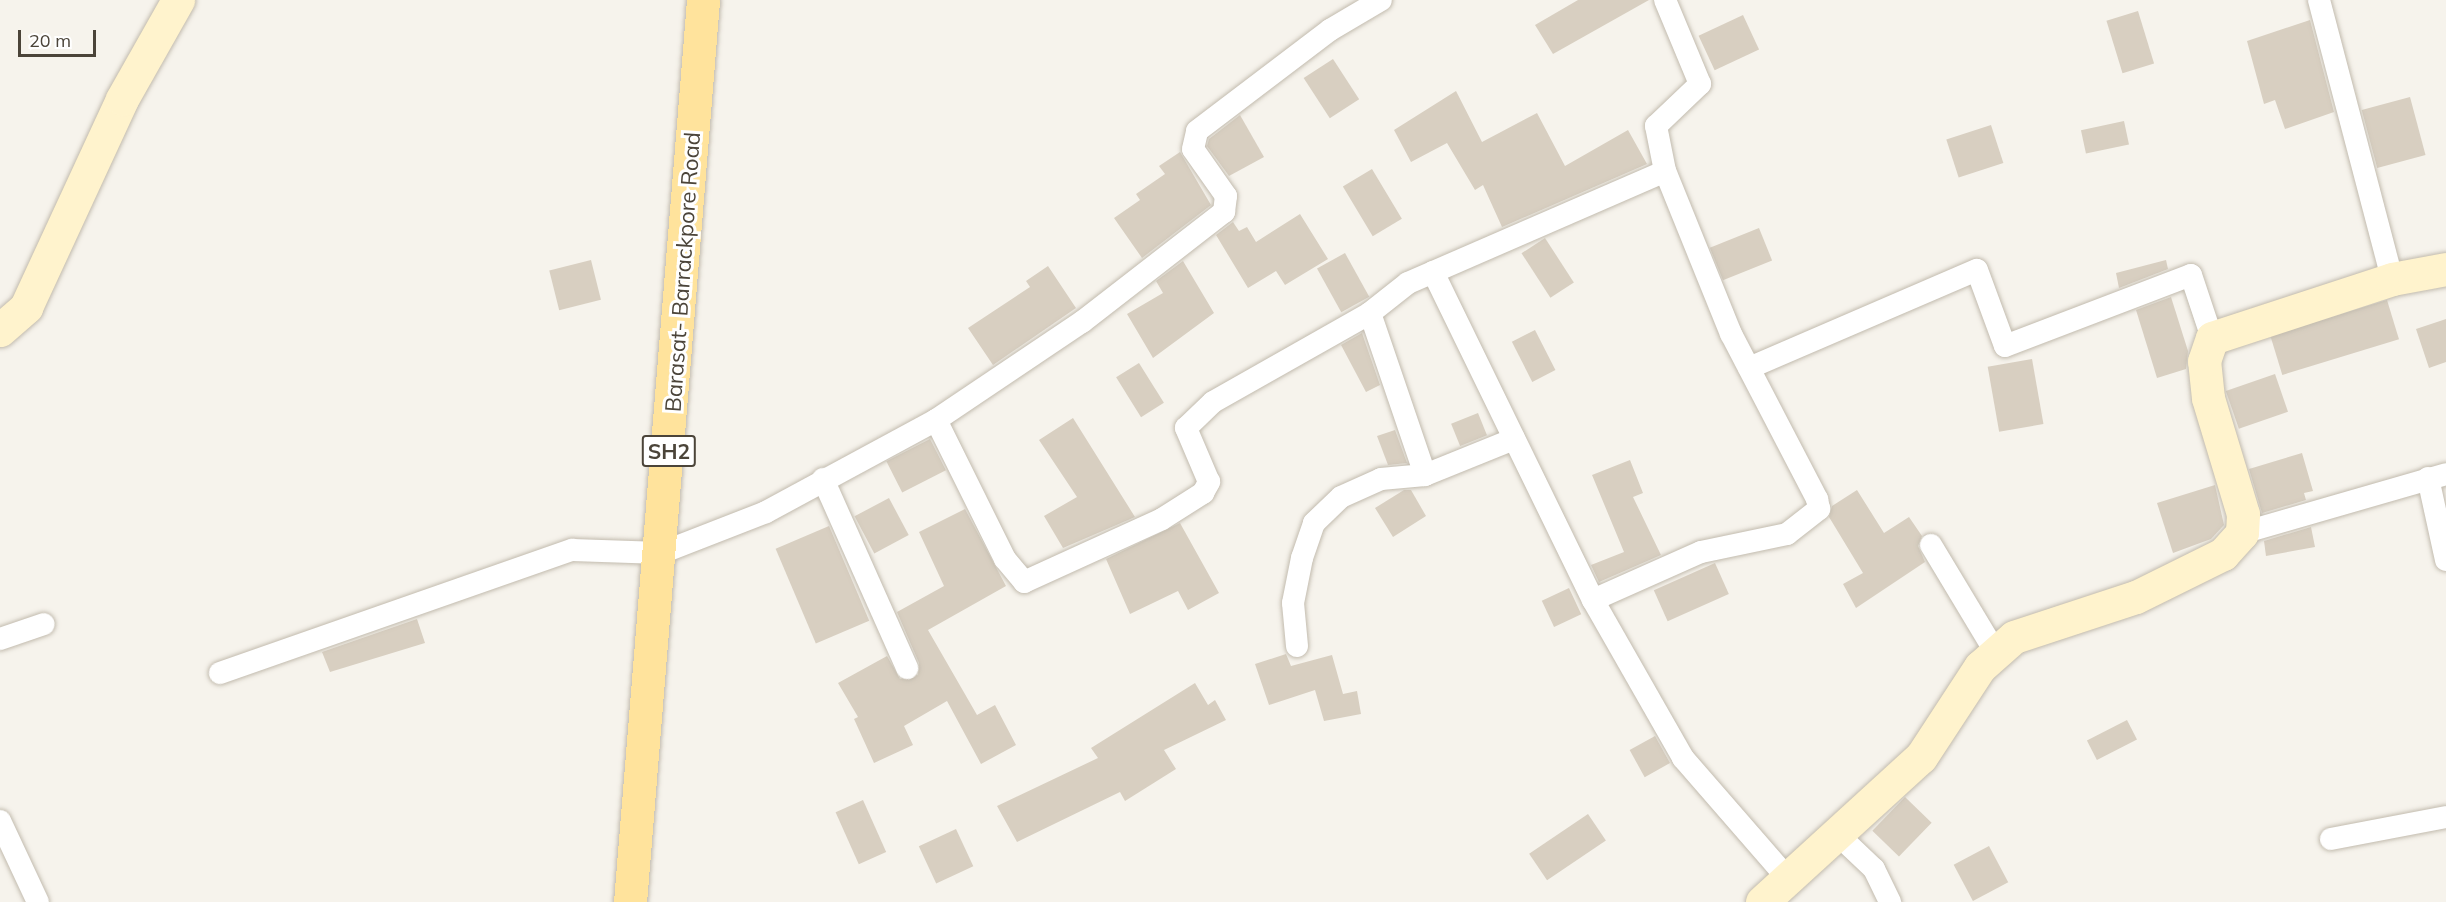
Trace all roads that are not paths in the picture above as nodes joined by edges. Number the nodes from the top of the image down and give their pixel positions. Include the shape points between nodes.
1 (178, 0) edge
2 (703, 0) edge
3 (1381, 0) edge
4 (1665, 0) edge
5 (2319, 0) edge
6 (1665, 171) junction
7 (2446, 269) edge
8 (1433, 272) junction
9 (2392, 279) junction
10 (1370, 313) junction
11 (0, 330) edge
12 (2212, 338) junction
13 (1749, 368) junction
14 (936, 420) junction
15 (1514, 440) junction
16 (1425, 475) junction
17 (2437, 476) edge
18 (823, 479) junction
19 (2242, 533) junction
20 (1931, 545) dead end
21 (661, 553) junction
22 (2446, 560) edge
23 (1593, 600) junction
24 (44, 624) dead end
25 (0, 639) edge
26 (1298, 646) dead end
27 (1996, 653) junction
28 (907, 668) dead end
29 (220, 673) dead end
30 (2446, 817) edge
31 (0, 821) edge
32 (1834, 831) junction
33 (2331, 840) dead end
34 (1788, 879) junction
35 (38, 902) edge
36 (630, 902) edge
37 (1762, 902) edge
38 (1890, 902) edge

1 - 11 street via 122,99 26,307
2 - 21 main road, Barasat- Barrackpore Road / SH2
3 - 14 street via 1330,30 1197,131 1193,149 1226,196 1224,212 1082,322
4 - 6 street via 1700,84 1656,126
5 - 9 street
6 - 8 street
6 - 13 street
7 - 9 street
8 - 10 street
8 - 15 street
9 - 12 street
10 - 14 street via 1213,402 1190,422 1186,434 1209,482 1203,493 1162,519 1035,580 1015,577
10 - 16 street
12 - 13 street via 2191,275 2004,346 1977,270
12 - 19 street via 2204,361 2208,398 2243,514
13 - 23 street via 1819,509 1787,534 1701,552
14 - 18 street
15 - 16 street
15 - 23 street
16 - 26 street via 1371,484 1341,497 1314,523 1293,603
17 - 19 street
17 - 22 street
18 - 21 street via 766,512
18 - 28 street
19 - 27 street via 2223,554 2204,564 2136,597 2014,637
20 - 27 street
21 - 29 street via 572,550
21 - 36 main road, Barasat- Barrackpore Road / SH2
23 - 34 street via 1683,758
24 - 25 street
27 - 32 street via 1980,667 1921,757
30 - 33 street
31 - 35 street
32 - 34 street
32 - 38 street via 1874,869
34 - 37 street

